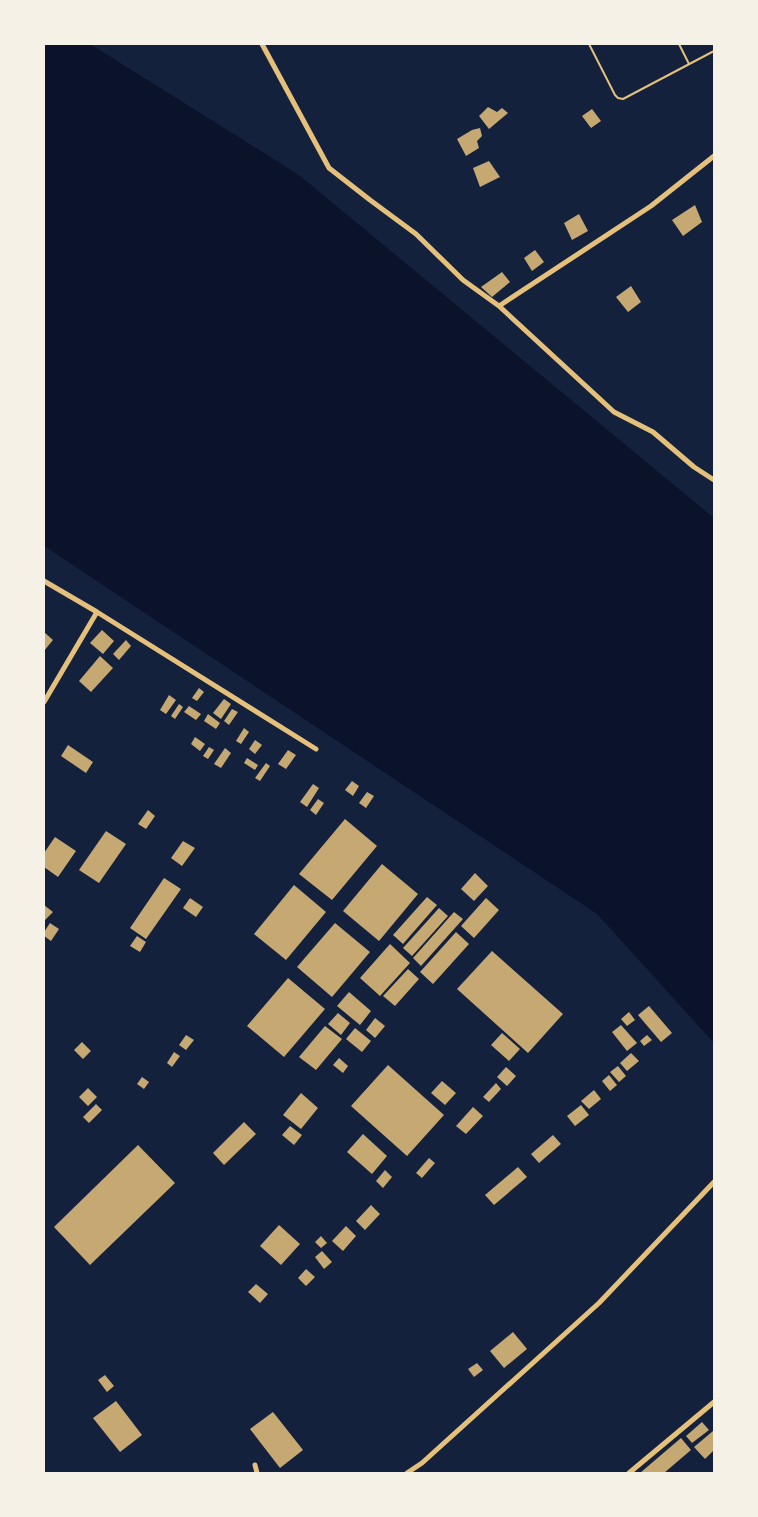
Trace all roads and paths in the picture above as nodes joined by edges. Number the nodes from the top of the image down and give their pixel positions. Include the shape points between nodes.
1 (262, 44) edge
2 (589, 44) edge
3 (679, 44) edge
4 (714, 51) edge
5 (689, 64) junction
6 (714, 156) edge
7 (499, 306) junction
8 (714, 480) edge
9 (44, 581) edge
10 (97, 612) junction
11 (44, 702) edge
12 (316, 749) dead end
13 (714, 1182) edge
14 (714, 1402) edge
15 (255, 1465) dead end
16 (258, 1473) edge
17 (407, 1473) edge
18 (629, 1473) edge

1 - 7 street via 329,168 416,234 463,280
2 - 5 path via 618,98 623,99
3 - 5 path
4 - 5 path
6 - 7 street via 651,206
7 - 8 street via 614,412 653,432
9 - 10 street
10 - 11 street
10 - 12 street
13 - 17 street via 599,1303
14 - 18 street
15 - 16 street

